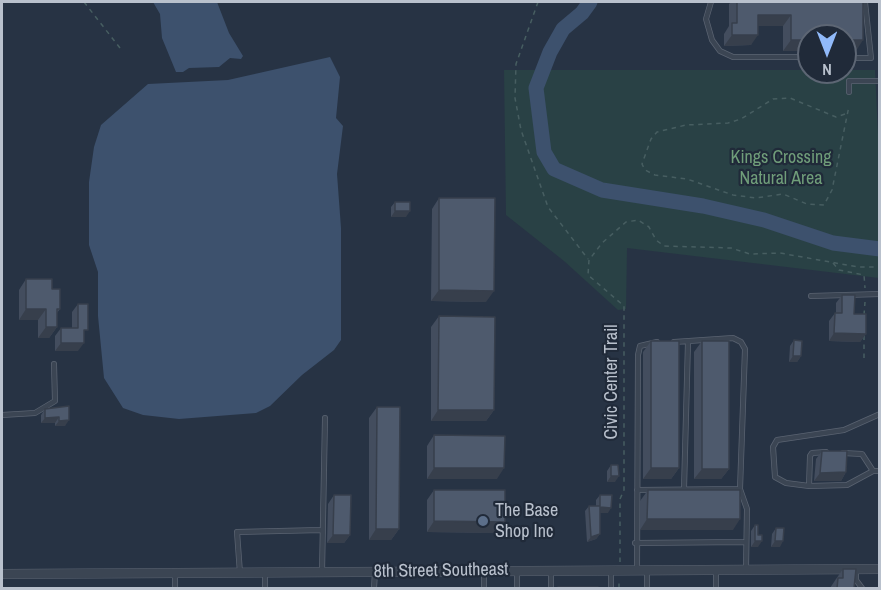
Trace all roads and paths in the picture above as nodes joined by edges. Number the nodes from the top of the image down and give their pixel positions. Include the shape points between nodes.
1 (84, 2) edge
2 (538, 2) edge
3 (711, 2) edge
4 (865, 2) edge
5 (120, 48) dead end
6 (797, 57) edge
7 (857, 57) edge
8 (879, 81) edge
9 (849, 92) dead end
10 (849, 106) dead end
11 (845, 114) junction
12 (589, 260) junction
13 (833, 262) junction
14 (878, 267) edge
15 (865, 294) junction
16 (879, 294) edge
17 (811, 296) dead end
18 (864, 322) edge
19 (864, 334) edge
20 (688, 342) junction
21 (864, 358) dead end
22 (54, 364) dead end
23 (879, 414) edge
24 (2, 416) edge
25 (325, 418) dead end
26 (876, 471) edge
27 (808, 486) junction
28 (684, 489) junction
29 (741, 489) junction
30 (637, 490) junction
31 (321, 530) junction
32 (745, 542) junction
33 (635, 543) junction
34 (551, 569) junction
35 (615, 569) junction
36 (637, 569) junction
37 (647, 569) junction
38 (716, 569) junction
39 (746, 569) junction
40 (856, 569) junction
41 (879, 569) edge
42 (484, 570) junction
43 (517, 570) junction
44 (322, 572) junction
45 (375, 572) junction
46 (175, 573) junction
47 (240, 573) junction
48 (265, 573) junction
49 (2, 574) edge
50 (611, 586) dead end
51 (175, 588) edge
52 (265, 588) edge
53 (374, 588) edge
54 (484, 588) edge
55 (517, 588) edge
56 (552, 588) edge
57 (619, 588) edge
58 (647, 588) edge
59 (716, 588) edge
60 (862, 588) edge

1 - 5 path
2 - 12 path via 516,64 515,98 521,130 548,207
3 - 6 lane via 706,19 720,51 733,57
4 - 7 lane via 871,58
8 - 9 lane via 849,81
10 - 11 path
11 - 11 path via 832,190 824,205 807,204 783,194 756,198 733,195 687,179 655,175 642,164 657,132 734,121 773,99 790,98 836,117
12 - 13 path via 612,233 634,219 642,221 664,246 731,248 750,254 780,253
12 - 35 path, Civic Center Trail via 591,280 624,306 624,490
13 - 14 path
13 - 15 path via 839,270 864,275
15 - 16 lane
15 - 17 lane
15 - 18 path
19 - 21 path
20 - 28 lane
20 - 29 lane via 733,339 746,349
20 - 30 lane via 650,342 640,346
22 - 24 lane via 55,401 34,413
23 - 27 lane via 844,430 777,440 773,447 775,477
25 - 31 lane
26 - 27 lane via 846,485
26 - 27 lane via 862,454 812,453
28 - 29 lane
28 - 30 lane
29 - 32 lane via 747,508
30 - 33 lane
31 - 44 lane
31 - 47 lane via 237,532
32 - 33 lane
32 - 39 lane
33 - 36 lane
34 - 35 street, 8th Street Southeast
34 - 43 street, 8th Street Southeast
34 - 56 lane
35 - 36 street, 8th Street Southeast
35 - 50 lane
35 - 57 path, Civic Center Trail
36 - 37 street, 8th Street Southeast
37 - 38 street, 8th Street Southeast
37 - 58 lane
38 - 39 street, 8th Street Southeast
38 - 59 lane
39 - 40 street, 8th Street Southeast
40 - 41 street, 8th Street Southeast
40 - 60 lane via 856,580
42 - 43 street, 8th Street Southeast
42 - 45 street, 8th Street Southeast
42 - 54 lane
43 - 55 lane
44 - 45 street, 8th Street Southeast
44 - 48 street, 8th Street Southeast
45 - 53 lane
46 - 47 street, 8th Street Southeast
46 - 49 street, 8th Street Southeast
46 - 51 lane
47 - 48 street, 8th Street Southeast
48 - 52 lane

